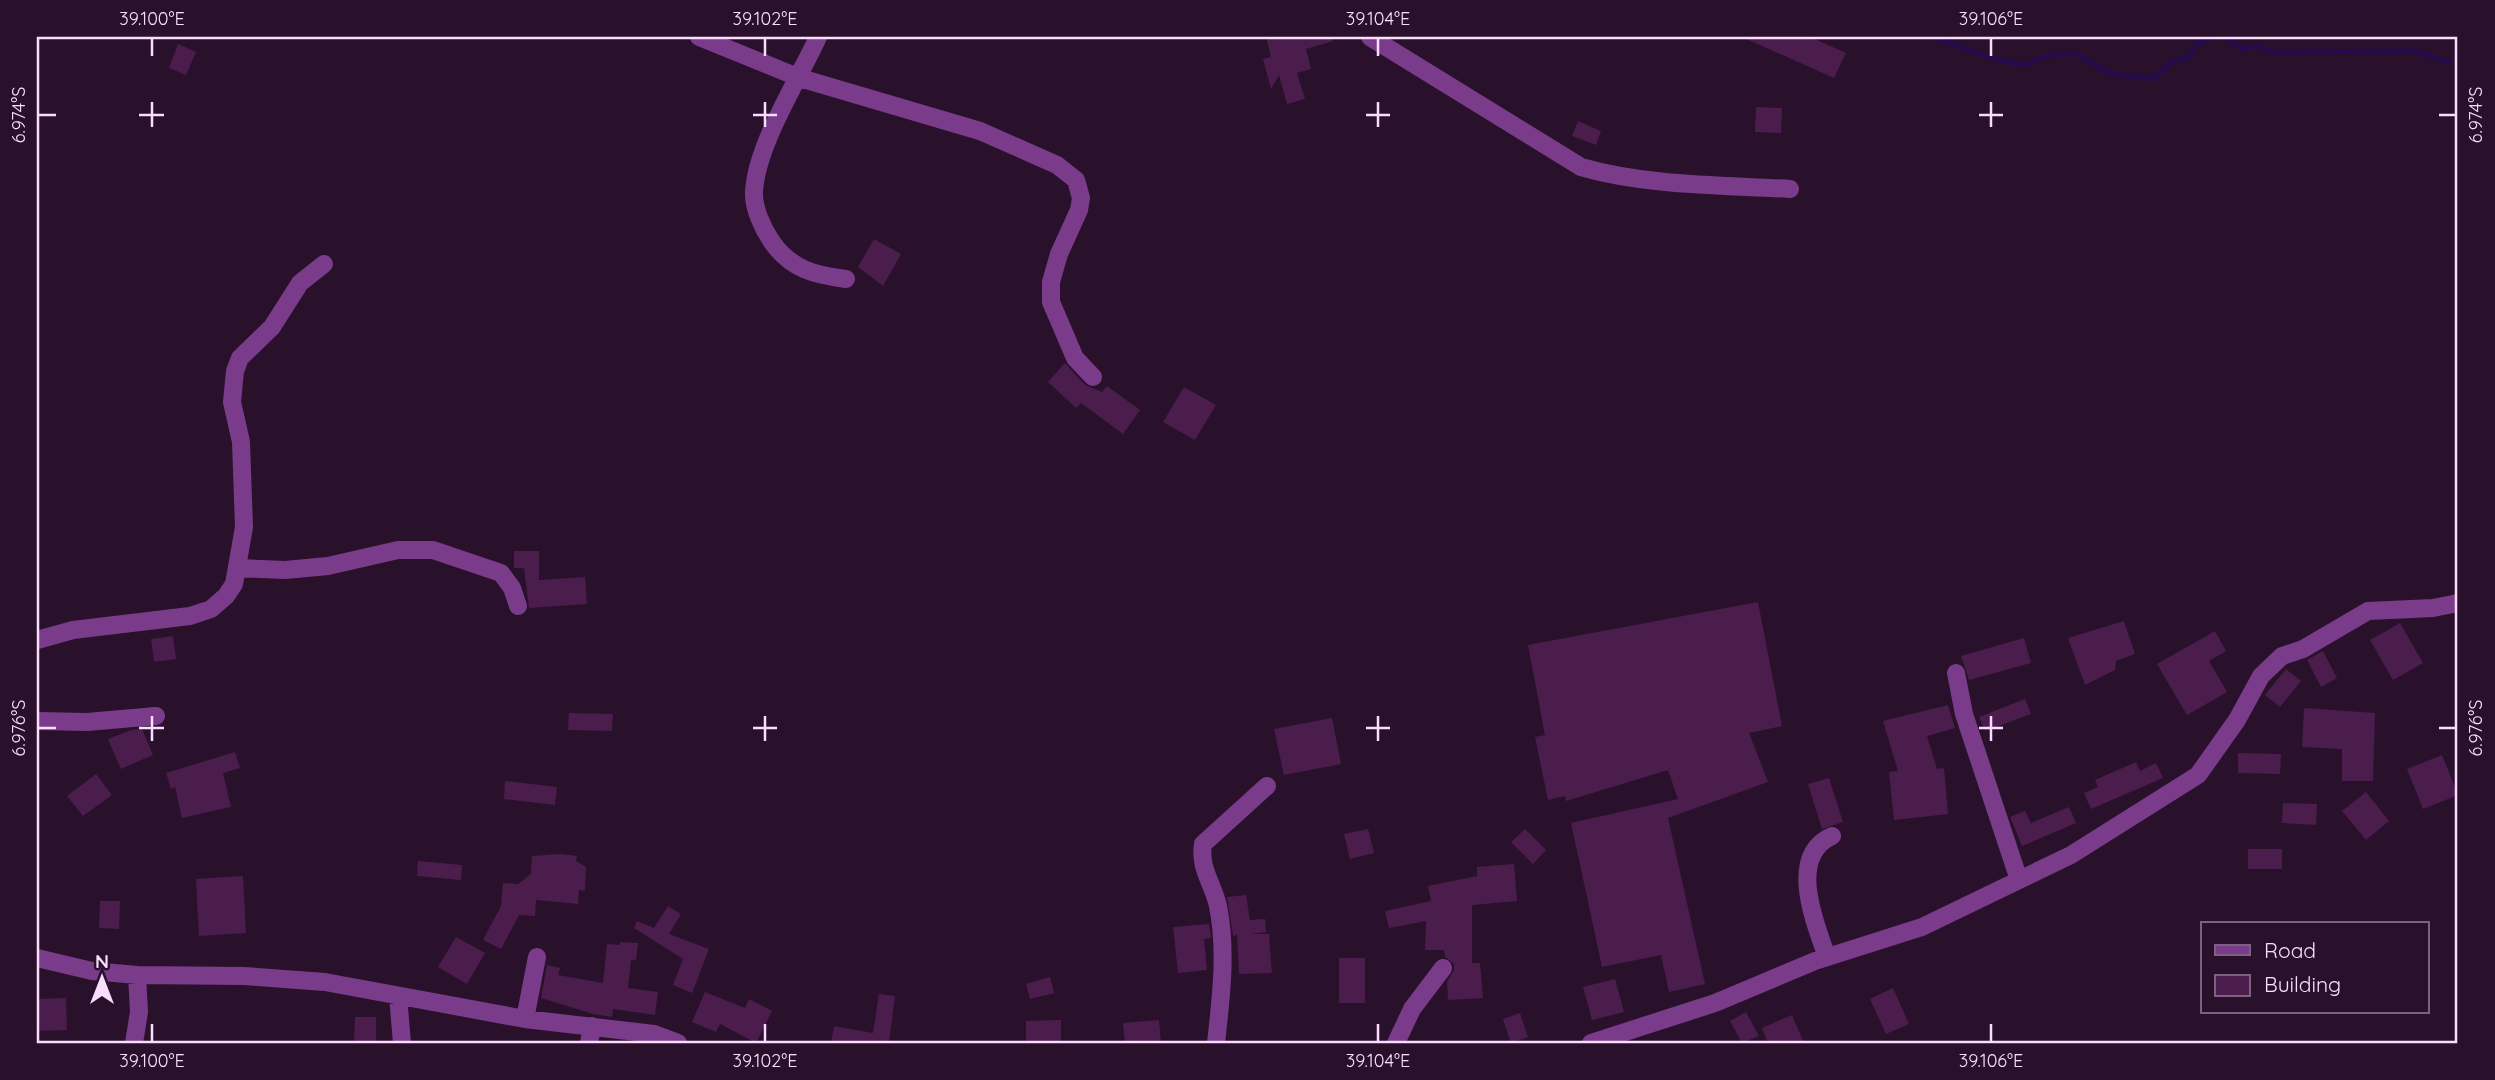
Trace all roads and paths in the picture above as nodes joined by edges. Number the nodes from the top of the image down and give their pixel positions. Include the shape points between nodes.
1 (699, 37) edge
2 (818, 37) edge
3 (1370, 37) edge
4 (800, 78) junction
5 (1790, 189) dead end
6 (324, 264) dead end
7 (846, 279) dead end
8 (1093, 377) dead end
9 (238, 568) junction
10 (2458, 603) edge
11 (518, 606) dead end
12 (37, 640) edge
13 (1956, 673) dead end
14 (156, 716) dead end
15 (37, 721) edge
16 (1267, 786) dead end
17 (1832, 836) dead end
18 (2019, 880) junction
19 (537, 957) dead end
20 (1827, 957) junction
21 (37, 958) edge
22 (1443, 968) dead end
23 (137, 975) junction
24 (398, 996) junction
25 (525, 1019) junction
26 (591, 1035) edge
27 (135, 1043) edge
28 (402, 1043) edge
29 (678, 1043) edge
30 (1216, 1043) edge
31 (1396, 1043) edge
32 (1591, 1043) edge

1 - 4 street
2 - 4 street
3 - 5 street via 1581,167 1649,179
4 - 7 street via 766,147 754,193 763,228 783,258 811,274
4 - 8 street via 980,131 1057,165 1076,180 1079,210 1059,254 1051,302 1075,358
6 - 9 street via 300,282 272,327 240,358 235,371 232,394 241,442 244,527
9 - 11 street via 306,568 398,550 433,550 501,573
9 - 12 street via 234,584 212,609 170,619 73,629
10 - 18 street via 2368,611 2303,649 2282,656 2261,676 2198,775 2071,855
13 - 18 street via 1968,725
14 - 15 street
16 - 30 street via 1203,844 1201,858 1217,904 1223,948
17 - 20 street via 1812,853 1808,874 1815,923
18 - 20 street via 1922,927
19 - 25 street
20 - 32 street via 1715,1003
21 - 23 street via 92,971
22 - 31 street via 1412,1009
23 - 24 street via 325,982
23 - 27 street
24 - 25 street
24 - 28 street
25 - 26 street
26 - 29 street via 654,1034

